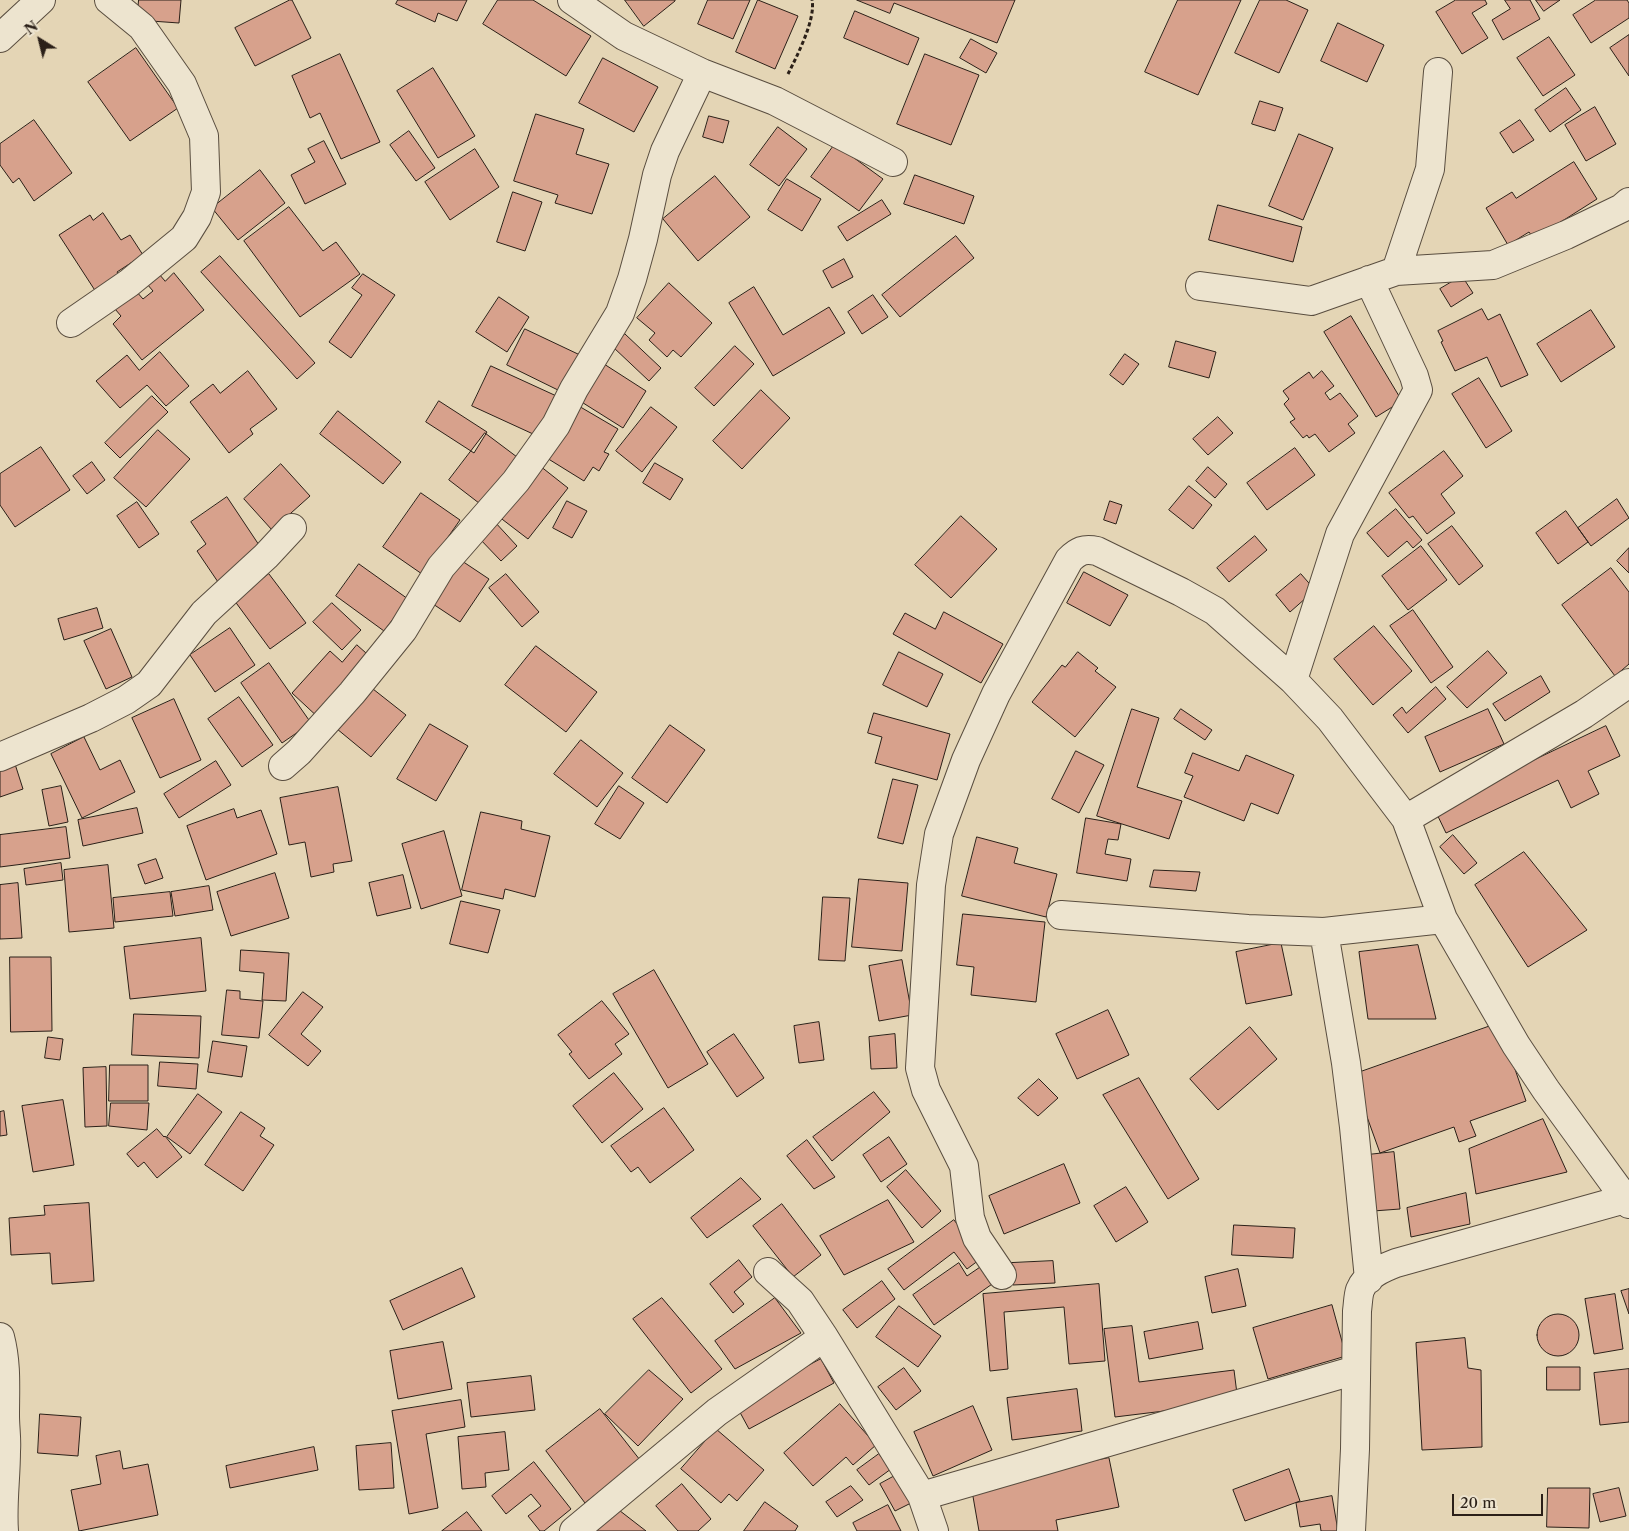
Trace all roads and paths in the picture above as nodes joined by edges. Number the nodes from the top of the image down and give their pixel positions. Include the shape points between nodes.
1 (40, 0) edge
2 (109, 0) edge
3 (572, 0) edge
4 (812, 0) edge
5 (0, 38) edge
6 (702, 72) junction
7 (1438, 72) dead end
8 (775, 101) junction
9 (893, 162) dead end
10 (1629, 202) edge
11 (1396, 271) junction
12 (1369, 280) junction
13 (1200, 286) dead end
14 (71, 323) dead end
15 (292, 528) dead end
16 (1293, 680) junction
17 (1629, 683) edge
18 (0, 757) edge
19 (283, 766) dead end
20 (1406, 819) junction
21 (1061, 915) dead end
22 (1443, 919) junction
23 (1324, 932) junction
24 (1628, 1201) edge
25 (768, 1272) dead end
26 (1002, 1275) dead end
27 (1369, 1279) junction
28 (0, 1337) edge
29 (824, 1337) junction
30 (1356, 1370) junction
31 (922, 1496) junction
32 (4, 1531) edge
33 (574, 1531) edge
34 (934, 1531) edge
35 (1351, 1531) edge

1 - 5 street
2 - 14 street via 142,27 182,84 204,136 206,192 184,238 129,283
3 - 6 street via 624,36
4 - 8 path via 814,10
6 - 8 street
6 - 19 street via 665,151 620,313 556,425 516,481 442,567 403,630 352,692
7 - 11 street via 1430,169
8 - 9 street
10 - 11 street via 1566,235 1494,265
11 - 12 street
12 - 13 street via 1311,301
12 - 16 street via 1418,390 1340,534
15 - 18 street via 204,613 149,684 91,718
16 - 20 street via 1330,719
16 - 26 street via 1215,611 1087,548 1069,560 996,694 966,760 939,834 931,885 920,1068 926,1090 964,1166 970,1218 977,1238
17 - 20 street via 1584,714
20 - 22 street
21 - 23 street
22 - 23 street
22 - 24 street via 1516,1045
23 - 27 street via 1346,1063
24 - 27 street via 1396,1263 1380,1269
25 - 29 street via 800,1301
27 - 30 street via 1360,1289
28 - 32 street via 5,1355 6,1387
29 - 31 street
29 - 33 street via 717,1412
30 - 31 street
30 - 35 street
31 - 34 street

